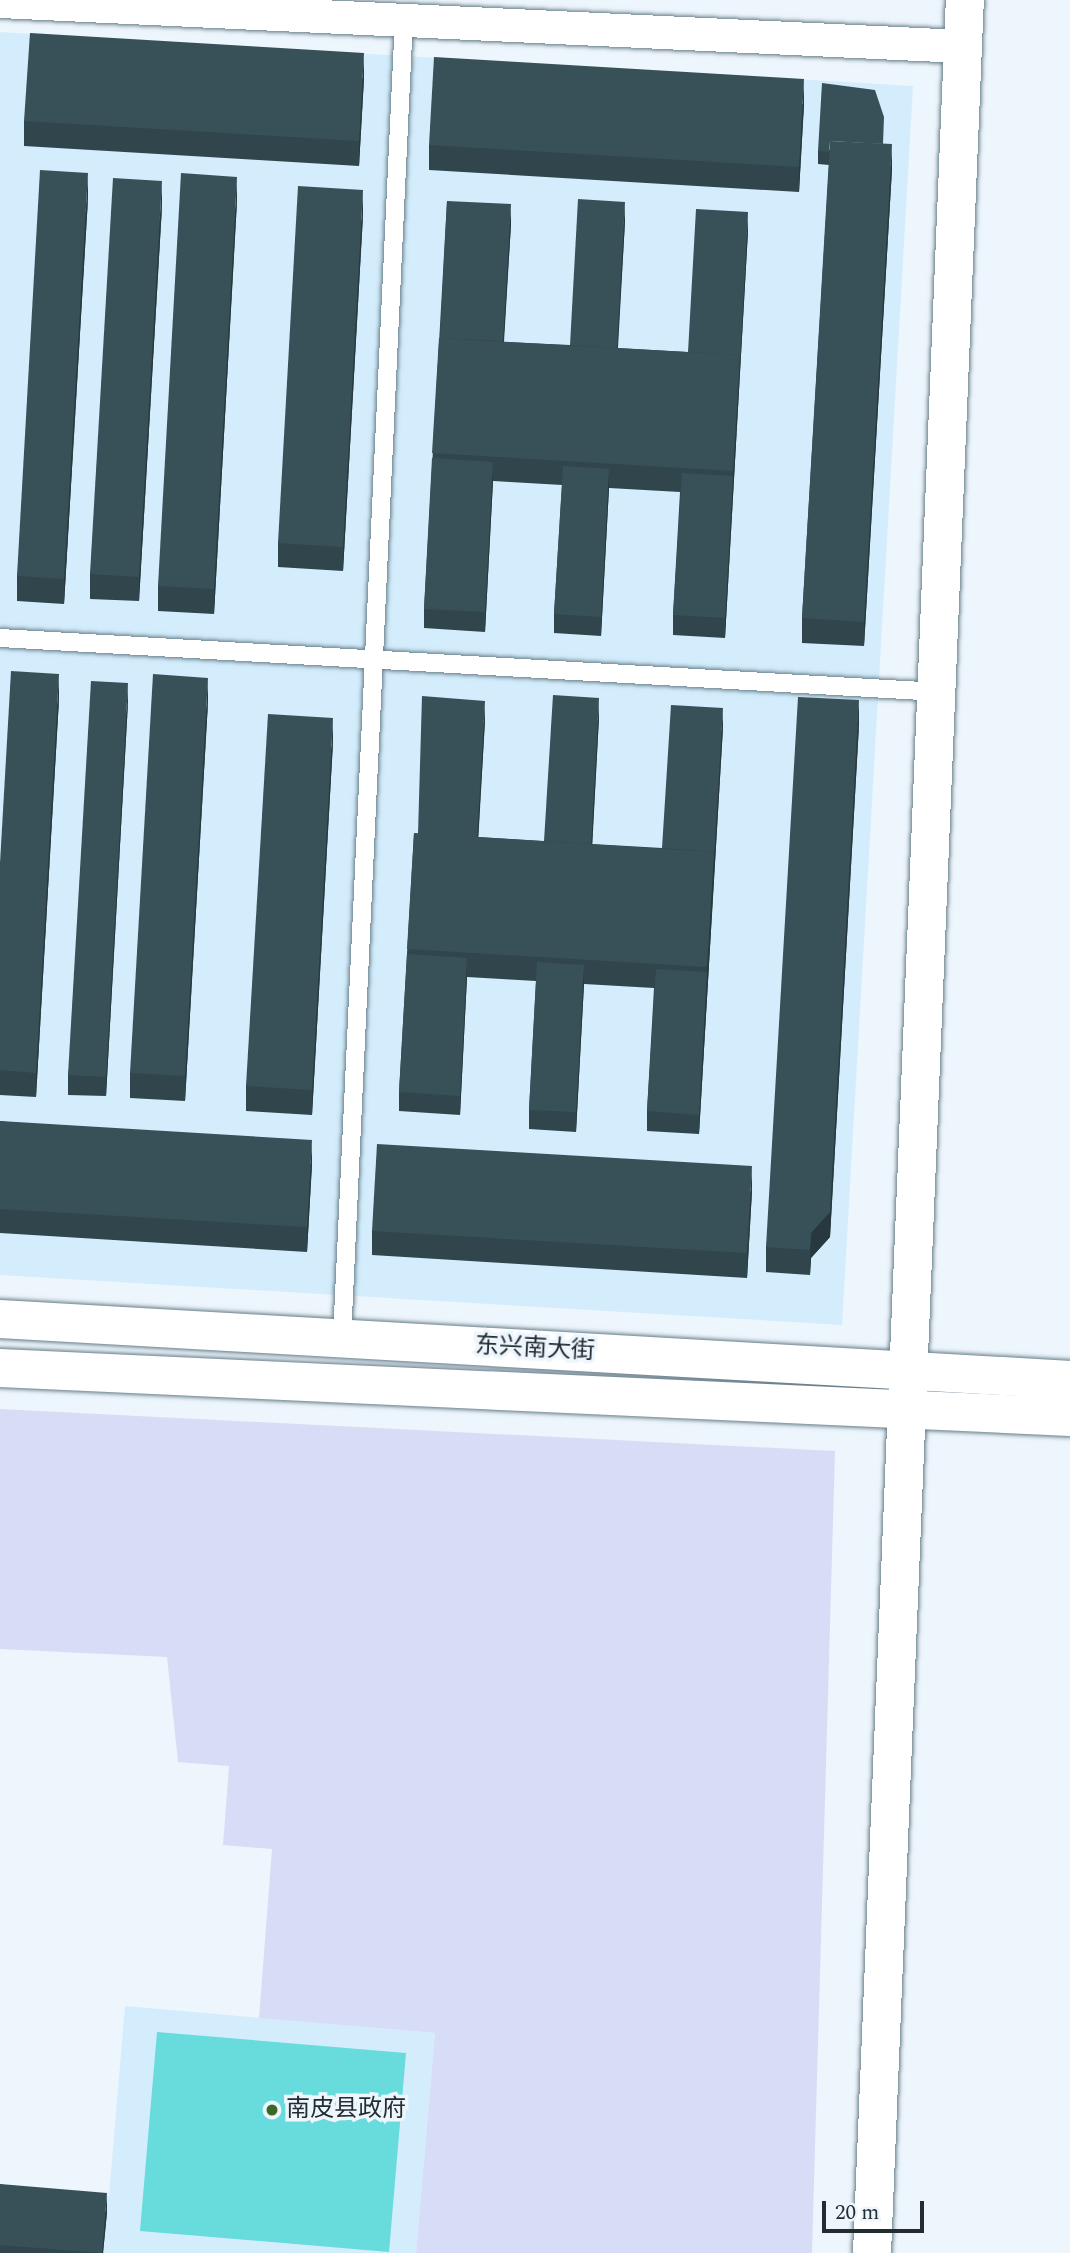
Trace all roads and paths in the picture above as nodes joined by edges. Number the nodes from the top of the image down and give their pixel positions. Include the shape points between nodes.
1 (965, 0) edge
2 (0, 1) edge
3 (404, 20) junction
4 (963, 46) junction
5 (0, 638) edge
6 (374, 659) junction
7 (940, 692) junction
8 (0, 1319) edge
9 (342, 1338) junction
10 (0, 1368) edge
11 (907, 1370) junction
12 (1070, 1380) edge
13 (905, 1409) junction
14 (1070, 1417) edge
15 (872, 2253) edge

1 - 4 street
2 - 3 street
3 - 4 street
3 - 6 lane
4 - 7 street
5 - 6 lane
6 - 7 lane
6 - 9 lane
7 - 11 street
8 - 9 street, 东兴南大街
9 - 11 street, 东兴南大街
10 - 13 street, 东兴南大街
11 - 12 street, 东兴南大街
11 - 13 street
13 - 14 street, 东兴南大街
13 - 15 street

